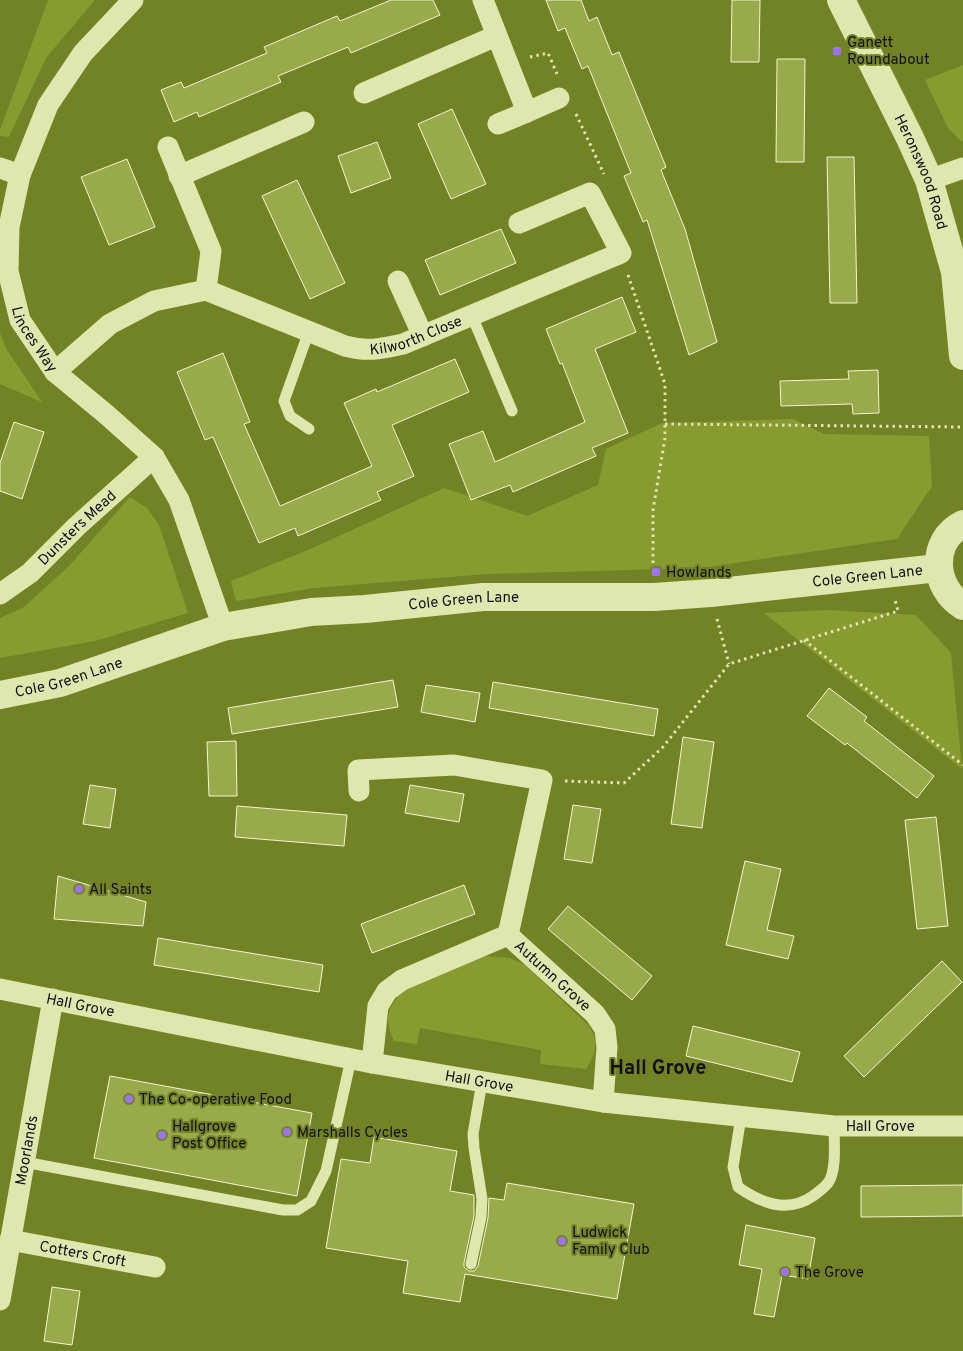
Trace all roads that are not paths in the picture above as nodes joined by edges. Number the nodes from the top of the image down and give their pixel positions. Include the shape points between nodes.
1 (133, 0) edge
2 (483, 0) edge
3 (841, 0) edge
4 (496, 36) junction
5 (559, 88) road end
6 (364, 92) dead end
7 (528, 112) junction
8 (304, 122) dead end
9 (498, 124) dead end
10 (168, 148) dead end
11 (0, 168) edge
12 (963, 168) edge
13 (20, 175) junction
14 (179, 176) junction
15 (929, 180) junction
16 (518, 223) dead end
17 (398, 281) dead end
18 (206, 290) junction
19 (472, 316) junction
20 (309, 331) junction
21 (423, 336) junction
22 (963, 356) edge
23 (54, 372) junction
24 (512, 411) dead end
25 (309, 429) dead end
26 (154, 457) junction
27 (963, 524) edge
28 (938, 568) junction
29 (0, 594) edge
30 (960, 608) edge
31 (224, 627) junction
32 (0, 695) edge
33 (359, 791) dead end
34 (508, 935) junction
35 (0, 989) edge
36 (53, 999) junction
37 (361, 1061) junction
38 (482, 1082) junction
39 (604, 1102) junction
40 (741, 1117) junction
41 (834, 1126) junction
42 (963, 1126) edge
43 (24, 1162) junction
44 (10, 1240) junction
45 (471, 1264) dead end
46 (155, 1267) dead end
47 (0, 1300) edge

1 - 13 street, Linces Way via 82,53 48,105
2 - 4 street
3 - 15 street, Heronswood Road
4 - 6 street
4 - 7 street
5 - 7 street
7 - 9 street
8 - 14 street
10 - 14 street
11 - 13 street
12 - 15 street
13 - 23 street, Linces Way via 9,228 8,271 20,320
14 - 18 street via 210,251
15 - 22 street, Heronswood Road via 955,272
16 - 19 street, Kilworth Close via 590,193 621,253
17 - 21 street
18 - 20 street, Kilworth Close
18 - 23 street via 154,301 110,324
19 - 21 street, Kilworth Close
19 - 24 lane
20 - 21 street, Kilworth Close via 362,350 403,344
20 - 25 lane via 284,401 290,416
23 - 26 street, Linces Way
26 - 29 street, Dunsters Mead via 30,573
26 - 31 street, Linces Way via 179,500
27 - 28 street via 944,542
28 - 30 street via 942,584
28 - 31 street, Cole Green Lane via 654,597 483,597 310,612
31 - 32 street, Cole Green Lane via 60,683
33 - 34 street via 358,770 454,765 542,780
34 - 37 street, Autumn Grove via 402,980 387,991 378,1006
34 - 39 street, Autumn Grove via 595,1014 605,1029
35 - 36 street, Hall Grove
36 - 37 street, Hall Grove
36 - 43 street, Moorlands
37 - 38 street, Hall Grove
37 - 43 lane via 326,1171 311,1201 297,1210
38 - 39 street, Hall Grove
38 - 45 lane via 473,1134 482,1199
39 - 40 street, Hall Grove
40 - 41 street, Hall Grove
40 - 41 lane via 733,1167 738,1187 770,1204 798,1204 828,1183 834,1160
41 - 42 street, Hall Grove
43 - 44 street, Moorlands
44 - 46 street, Cotters Croft
44 - 47 street, Moorlands

